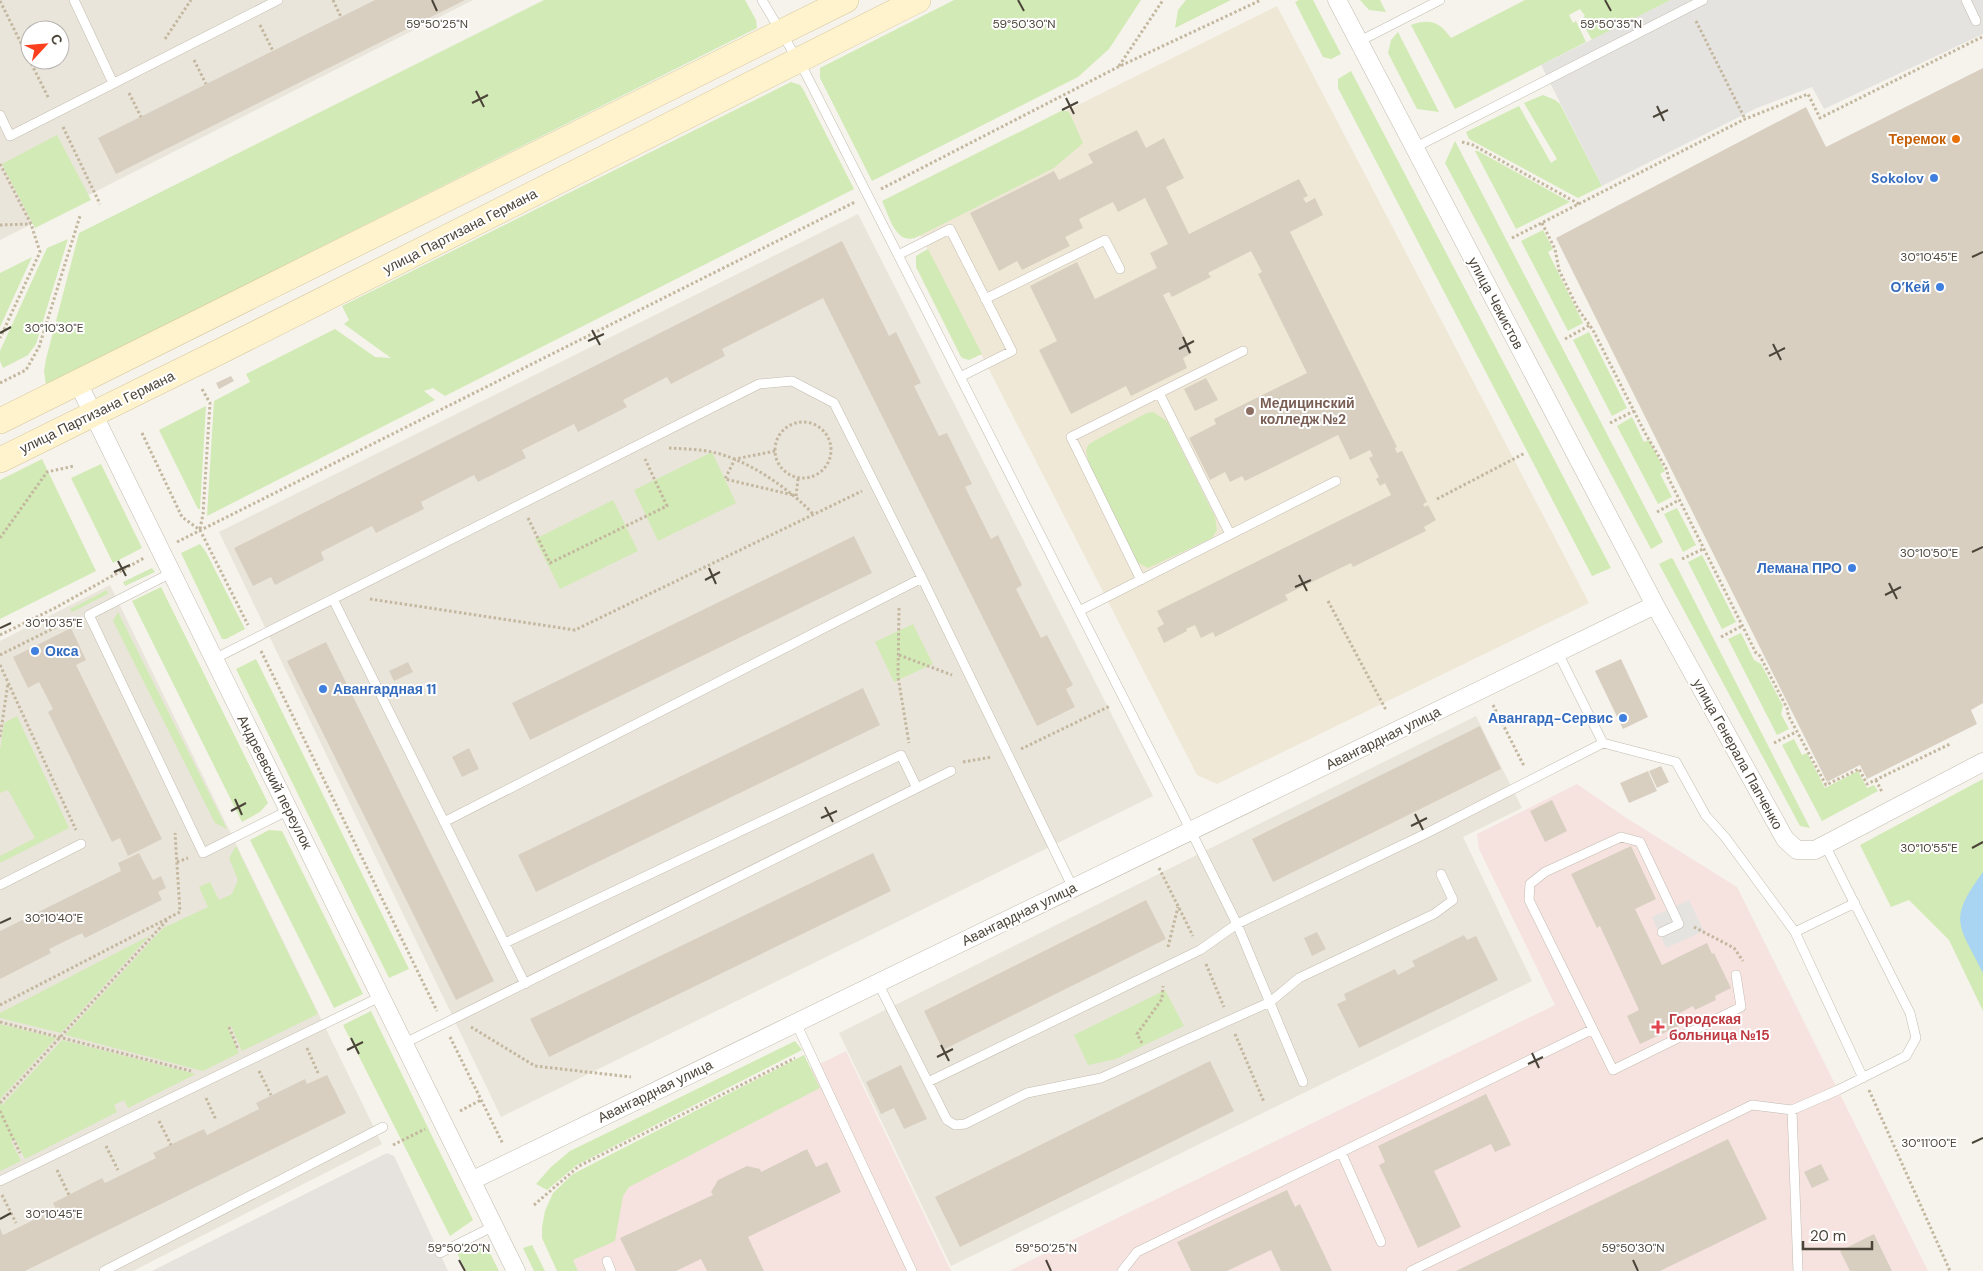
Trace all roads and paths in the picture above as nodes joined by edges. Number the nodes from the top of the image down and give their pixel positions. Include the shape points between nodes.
1 (74, 0) edge
2 (191, 0) edge
3 (278, 0) edge
4 (333, 0) edge
5 (762, 0) edge
6 (846, 0) edge
7 (918, 0) edge
8 (1163, 0) edge
9 (1261, 0) edge
10 (1337, 0) edge
11 (1440, 0) edge
12 (1703, 0) edge
13 (1966, 0) edge
14 (0, 1) edge
15 (1689, 7) junction
16 (254, 12) junction
17 (341, 17) dead end
18 (1976, 21) dead end
19 (782, 33) junction
20 (1983, 37) edge
21 (1358, 42) junction
22 (187, 46) junction
23 (273, 51) dead end
24 (798, 61) junction
25 (146, 66) junction
26 (1118, 67) junction
27 (122, 79) junction
28 (113, 83) junction
29 (206, 84) dead end
30 (56, 112) junction
31 (0, 116) edge
32 (141, 117) dead end
33 (1745, 119) junction
34 (1462, 142) dead end
35 (1414, 148) junction
36 (0, 164) edge
37 (868, 196) junction
38 (100, 204) dead end
39 (1579, 204) junction
40 (80, 216) dead end
41 (1542, 223) junction
42 (31, 224) junction
43 (0, 225) edge
44 (1512, 238) dead end
45 (898, 255) junction
46 (1120, 269) dead end
47 (986, 299) junction
48 (1590, 324) junction
49 (0, 338) edge
50 (1565, 339) dead end
51 (1242, 351) dead end
52 (960, 377) junction
53 (1, 381) edge
54 (78, 383) junction
55 (202, 389) dead end
56 (1159, 393) junction
57 (1634, 411) junction
58 (93, 414) junction
59 (0, 421) edge
60 (1610, 423) dead end
61 (142, 433) dead end
62 (638, 445) junction
63 (775, 452) junction
64 (1525, 453) dead end
65 (644, 457) dead end
66 (735, 459) junction
67 (0, 460) edge
68 (74, 466) dead end
69 (798, 478) junction
70 (1336, 481) dead end
71 (876, 485) junction
72 (796, 496) junction
73 (1437, 500) dead end
74 (1679, 500) junction
75 (521, 504) junction
76 (1657, 512) dead end
77 (814, 515) junction
78 (200, 530) junction
79 (1230, 534) junction
80 (0, 538) edge
81 (176, 542) dead end
82 (1704, 548) junction
83 (147, 557) dead end
84 (1682, 559) dead end
85 (171, 573) junction
86 (922, 578) junction
87 (1141, 580) junction
88 (899, 590) junction
89 (342, 594) junction
90 (333, 599) junction
91 (1328, 601) dead end
92 (1655, 605) junction
93 (1079, 611) junction
94 (78, 626) dead end
95 (1742, 626) junction
96 (0, 635) edge
97 (1721, 636) dead end
98 (255, 639) junction
99 (1558, 653) junction
100 (0, 655) edge
101 (899, 655) junction
102 (214, 659) junction
103 (0, 665) edge
104 (927, 665) dead end
105 (8, 682) junction
106 (1484, 688) junction
107 (1124, 699) junction
108 (1386, 710) dead end
109 (1796, 732) junction
110 (0, 737) edge
111 (1774, 743) dead end
112 (1603, 744) junction
113 (1950, 744) dead end
114 (910, 751) dead end
115 (1009, 755) junction
116 (1983, 762) edge
117 (951, 771) joint
118 (1531, 780) junction
119 (1876, 780) junction
120 (917, 788) junction
121 (1881, 790) dead end
122 (289, 810) junction
123 (444, 822) junction
124 (175, 824) dead end
125 (1191, 832) junction
126 (81, 844) joint
127 (1825, 845) junction
128 (1159, 868) dead end
129 (1441, 874) dead end
130 (0, 885) edge
131 (1073, 888) junction
132 (1855, 904) junction
133 (1178, 906) junction
134 (169, 918) junction
135 (1237, 924) junction
136 (1679, 924) junction
137 (1662, 932) dead end
138 (1795, 932) junction
139 (505, 943) junction
140 (1197, 944) dead end
141 (1166, 956) dead end
142 (1736, 975) dead end
143 (1164, 981) dead end
144 (878, 983) junction
145 (525, 984) junction
146 (1739, 994) junction
147 (382, 996) junction
148 (1270, 1002) junction
149 (0, 1005) edge
150 (457, 1017) junction
151 (0, 1022) edge
152 (796, 1023) junction
153 (443, 1024) junction
154 (229, 1027) dead end
155 (1593, 1029) junction
156 (301, 1034) junction
157 (61, 1038) junction
158 (405, 1043) junction
159 (1143, 1046) dead end
160 (809, 1052) junction
161 (248, 1060) junction
162 (201, 1073) dead end
163 (318, 1073) dead end
164 (631, 1076) dead end
165 (1863, 1078) junction
166 (928, 1082) junction
167 (1303, 1082) dead end
168 (199, 1084) junction
169 (272, 1095) dead end
170 (481, 1100) junction
171 (0, 1103) edge
172 (152, 1107) junction
173 (1792, 1110) junction
174 (0, 1111) edge
175 (459, 1111) dead end
176 (216, 1120) dead end
177 (432, 1125) dead end
178 (383, 1127) dead end
179 (100, 1132) junction
180 (172, 1145) dead end
181 (392, 1145) dead end
182 (505, 1148) dead end
183 (1341, 1152) junction
184 (21, 1156) dead end
185 (51, 1156) junction
186 (118, 1170) dead end
187 (473, 1180) junction
188 (0, 1181) edge
189 (0, 1192) edge
190 (69, 1195) dead end
191 (534, 1205) dead end
192 (16, 1223) dead end
193 (494, 1226) junction
194 (1381, 1242) dead end
195 (440, 1252) dead end
196 (606, 1261) dead end
197 (104, 1271) edge
198 (516, 1271) edge
199 (611, 1271) edge
200 (912, 1271) edge
201 (1122, 1271) edge
202 (1411, 1271) edge
203 (1798, 1271) edge
204 (1950, 1271) edge

1 - 28 lane
2 - 25 path
3 - 16 lane
4 - 17 path
5 - 19 lane
6 - 19 main road
7 - 24 main road, улица Партизана Германа
8 - 26 path
9 - 26 path
10 - 21 street, улица Чекистов
11 - 21 lane
12 - 15 lane
13 - 18 lane
14 - 30 path
15 - 33 path
15 - 35 lane
16 - 22 lane
16 - 23 path
19 - 24 lane
19 - 54 main road
20 - 33 path via 1820,118 1808,94
21 - 35 street, улица Чекистов
22 - 25 lane
22 - 29 path
24 - 37 lane
24 - 58 main road, улица Партизана Германа
25 - 27 lane
26 - 37 path
27 - 28 lane
27 - 32 path
28 - 30 lane
30 - 31 lane via 10,136
30 - 38 path
33 - 39 path
34 - 39 path
35 - 92 street, улица Чекистов
36 - 42 path
37 - 45 lane
37 - 78 path
39 - 41 path
40 - 53 path via 39,347 26,370
41 - 44 path
41 - 48 path via 1555,249 1559,270 1578,309
42 - 43 path
42 - 49 path via 40,252
45 - 47 lane via 950,229
45 - 52 lane
46 - 47 lane via 1105,240
47 - 52 lane via 1012,352
48 - 50 path
48 - 57 path
51 - 56 lane
52 - 93 lane
54 - 58 street, Андреевский переулок
54 - 59 main road
55 - 78 path via 210,403
56 - 79 lane
56 - 87 lane via 1071,437
57 - 60 path
57 - 74 path via 1667,470
58 - 67 main road, улица Партизана Германа
58 - 85 street, Андреевский переулок
61 - 78 path via 182,517
62 - 66 path via 712,452
62 - 71 lane via 759,384 792,381 834,402
62 - 75 lane
63 - 66 path
63 - 69 path via 778,464 786,474
63 - 69 path via 777,439 790,426 809,422 820,427 832,449 830,462 811,478
64 - 73 path
65 - 75 path via 666,506 550,563
66 - 72 path
66 - 72 path via 725,479
68 - 80 path via 47,472
69 - 72 path
70 - 79 lane
71 - 77 path
71 - 86 lane
72 - 77 path
74 - 76 path
74 - 82 path
75 - 89 lane
77 - 89 path via 575,630
78 - 81 path
78 - 98 path
79 - 87 lane
82 - 84 path
82 - 95 path
83 - 96 path
85 - 102 street, Андреевский переулок
85 - 122 lane via 89,615 203,853
86 - 88 lane
86 - 115 lane
87 - 93 lane
88 - 101 path
88 - 123 lane
89 - 90 lane
90 - 98 lane
90 - 123 lane
91 - 108 path
92 - 99 street, Авангардная улица
92 - 127 street, улица Генерала Папченко via 1785,839 1798,850 1815,850
93 - 107 lane
94 - 100 path via 74,617
95 - 97 path
95 - 109 path
98 - 102 lane
98 - 153 path
99 - 106 street, Авангардная улица
99 - 112 lane
101 - 104 path
101 - 114 path via 898,678
102 - 122 street, Андреевский переулок
103 - 105 path
105 - 110 path
105 - 126 path
106 - 118 path
106 - 125 street, Авангардная улица
107 - 115 path
107 - 125 lane
109 - 111 path
109 - 119 path via 1826,785 1859,769 1867,784
112 - 118 lane
112 - 138 lane via 1676,762 1706,816
113 - 119 path
115 - 117 path via 957,764
115 - 131 lane
116 - 127 street, улица Генерала Папченко
117 - 120 lane
118 - 135 lane
119 - 121 path
120 - 139 lane via 901,754
120 - 145 lane
122 - 147 street, Андреевский переулок
123 - 139 lane
124 - 134 path via 180,912
125 - 131 street, Авангардная улица
125 - 135 lane
126 - 130 lane
127 - 132 lane
128 - 133 path
129 - 148 lane via 1453,900 1434,914 1299,978
131 - 144 street, Авангардная улица
132 - 138 lane
132 - 165 lane via 1910,1014 1916,1038 1906,1056
133 - 140 path
133 - 141 path
134 - 149 path
134 - 157 path
135 - 148 lane
135 - 166 lane via 1200,950
136 - 137 lane
136 - 146 path via 1698,927 1734,948 1746,967 1746,979
136 - 155 lane via 1640,842 1621,837 1545,872 1530,884 1529,900
138 - 165 lane
139 - 145 lane
142 - 146 lane
143 - 159 path via 1162,999 1138,1034
144 - 152 street, Авангардная улица
144 - 166 lane
145 - 150 lane
146 - 155 lane via 1741,1007 1613,1070
147 - 156 lane
147 - 158 street, Андреевский переулок
148 - 166 lane via 1101,1078 1027,1093 965,1124 956,1125 947,1120
148 - 167 lane
150 - 153 lane
150 - 164 path via 535,1066
151 - 157 path
152 - 160 lane
152 - 187 street, Авангардная улица
153 - 158 lane
153 - 170 path
154 - 161 path
155 - 183 lane
156 - 161 lane
156 - 163 path
157 - 162 path
157 - 171 path
158 - 187 street, Андреевский переулок
160 - 191 path via 579,1166
160 - 200 lane
161 - 168 lane
161 - 169 path
165 - 173 lane
165 - 204 path
168 - 172 lane
168 - 176 path
170 - 175 path
170 - 182 path
172 - 179 lane
172 - 180 path
173 - 202 lane via 1752,1105
173 - 203 lane
174 - 184 path
177 - 181 path
178 - 197 lane
179 - 185 lane
179 - 186 path
183 - 194 lane
183 - 201 lane via 1137,1252
185 - 188 lane
185 - 190 path
187 - 193 street
189 - 192 path
193 - 195 lane
193 - 198 street
196 - 199 lane

